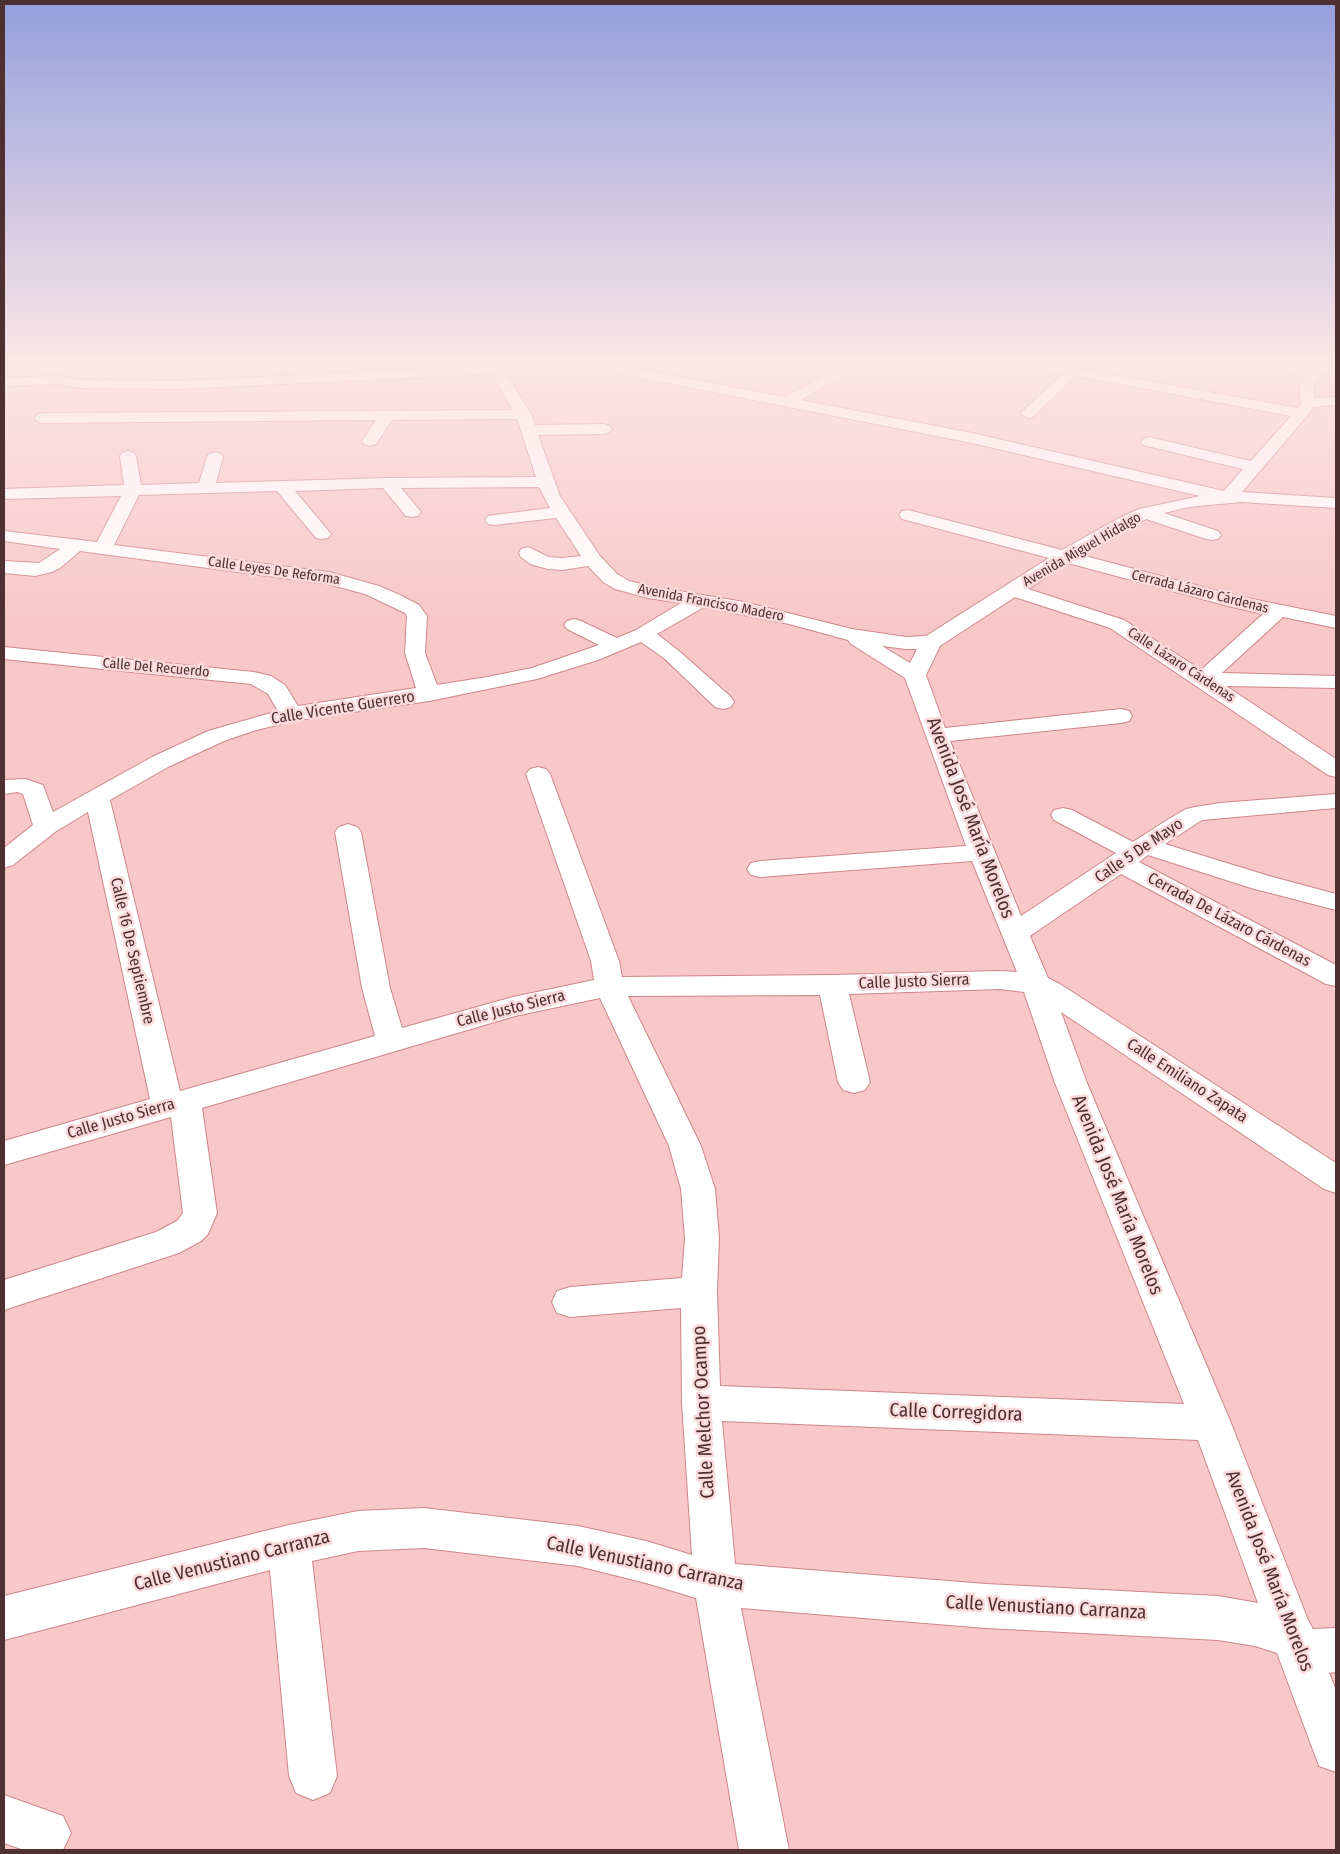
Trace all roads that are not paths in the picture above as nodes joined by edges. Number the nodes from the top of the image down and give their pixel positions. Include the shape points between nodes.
1 (535, 449) edge
2 (1022, 449) edge
3 (1177, 449) edge
4 (1271, 449) edge
5 (128, 456) dead end
6 (215, 457) dead end
7 (1255, 467) junction
8 (546, 482) junction
9 (388, 483) junction
10 (282, 486) junction
11 (206, 488) junction
12 (133, 490) junction
13 (4, 494) edge
14 (1228, 497) junction
15 (1336, 503) edge
16 (412, 512) dead end
17 (561, 512) junction
18 (1146, 513) junction
19 (908, 515) dead end
20 (494, 520) dead end
21 (322, 534) dead end
22 (1212, 535) dead end
23 (4, 536) edge
24 (76, 545) junction
25 (103, 548) junction
26 (528, 553) dead end
27 (1066, 556) junction
28 (593, 560) junction
29 (4, 566) edge
30 (1012, 590) junction
31 (700, 600) junction
32 (1278, 611) junction
33 (1336, 622) edge
34 (574, 625) dead end
35 (643, 634) junction
36 (850, 635) junction
37 (931, 642) junction
38 (616, 645) junction
39 (4, 654) edge
40 (915, 675) junction
41 (1203, 679) junction
42 (1336, 682) edge
43 (428, 694) junction
44 (723, 702) dead end
45 (291, 714) junction
46 (1122, 716) dead end
47 (936, 736) junction
48 (1334, 767) edge
49 (538, 774) dead end
50 (4, 787) edge
51 (97, 798) junction
52 (1336, 802) edge
53 (1063, 815) dead end
54 (46, 827) junction
55 (348, 832) dead end
56 (981, 853) junction
57 (1134, 854) junction
58 (4, 860) edge
59 (760, 869) dead end
60 (1336, 902) edge
61 (1015, 933) junction
62 (1336, 977) edge
63 (1036, 984) junction
64 (832, 985) junction
65 (609, 987) junction
66 (392, 1041) junction
67 (854, 1082) dead end
68 (176, 1103) junction
69 (4, 1153) edge
70 (1336, 1180) edge
71 (700, 1292) junction
72 (4, 1295) edge
73 (570, 1302) dead end
74 (701, 1403) junction
75 (1211, 1423) junction
76 (289, 1545) junction
77 (715, 1583) junction
78 (4, 1618) edge
79 (1310, 1646) edge
80 (1336, 1749) edge
81 (313, 1776) dead end
82 (764, 1850) edge

1 - 8 street, Avenida Francisco Madero
2 - 14 street
3 - 7 street
4 - 7 street
5 - 12 street
6 - 11 street
7 - 14 street
8 - 9 street
8 - 17 street, Avenida Francisco Madero
9 - 10 street
9 - 16 street
10 - 11 street
10 - 21 street
11 - 12 street
12 - 13 street
12 - 25 street
14 - 15 street, Avenida Miguel Hidalgo
14 - 18 street, Avenida Miguel Hidalgo via 1189,502
17 - 20 street
17 - 28 street, Avenida Francisco Madero
18 - 22 street
18 - 27 street, Avenida Miguel Hidalgo
19 - 27 street
23 - 24 street, Calle Leyes De Reforma
24 - 25 street, Calle Leyes De Reforma
24 - 29 street via 45,568
25 - 43 street, Calle Leyes De Reforma via 330,578 393,599 412,609 417,616 415,653
26 - 28 street via 548,564
27 - 30 street, Avenida Miguel Hidalgo
27 - 32 street, Cerrada Lázaro Cárdenas
28 - 31 street, Avenida Francisco Madero via 605,574 622,584 648,592
30 - 37 street, Avenida Miguel Hidalgo
30 - 41 street, Calle Lázaro Cárdenas via 1117,624
31 - 35 street, Calle Vicente Guerrero
31 - 36 street, Avenida Francisco Madero via 793,618
32 - 33 street, Cerrada Lázaro Cárdenas
32 - 41 street
34 - 38 street
35 - 38 street, Calle Vicente Guerrero
35 - 44 street via 672,655
36 - 37 street, Avenida Francisco Madero via 906,643
36 - 40 street, Avenida Francisco Madero
37 - 40 street
38 - 43 street, Calle Vicente Guerrero via 563,666 513,680
39 - 45 street, Calle Del Recuerdo via 254,678 276,690
40 - 47 street, Avenida José María Morelos
41 - 42 street
41 - 48 street, Calle Lázaro Cárdenas
43 - 45 street, Calle Vicente Guerrero
45 - 51 street, Calle Vicente Guerrero via 216,736 160,762
46 - 47 street
47 - 56 street, Avenida José María Morelos
49 - 65 street, Calle Melchor Ocampo via 605,961
50 - 54 street via 17,785 34,790
51 - 54 street, Calle Vicente Guerrero
51 - 68 street, Calle 16 De Septiembre
52 - 57 street, Calle 5 De Mayo via 1204,812 1186,818
53 - 57 street
54 - 58 street, Calle Vicente Guerrero
55 - 66 street via 376,988
56 - 59 street
56 - 61 street, Avenida José María Morelos
57 - 60 street via 1242,876
57 - 61 street, Calle 5 De Mayo
57 - 62 street, Cerrada De Lázaro Cárdenas
61 - 63 street, Avenida José María Morelos
63 - 64 street, Calle Justo Sierra via 1000,980
63 - 70 street, Calle Emiliano Zapata
63 - 75 street, Avenida José María Morelos via 1071,1083
64 - 65 street, Calle Justo Sierra
64 - 67 street
65 - 66 street, Calle Justo Sierra via 513,1006
65 - 71 street, Calle Melchor Ocampo via 685,1146 698,1189 702,1238
66 - 68 street, Calle Justo Sierra
68 - 69 street, Calle Justo Sierra
68 - 72 street, Calle 16 De Septiembre via 200,1213 196,1224 167,1243
71 - 73 street
71 - 74 street, Calle Melchor Ocampo
74 - 75 street, Calle Corregidora
74 - 77 street, Calle Melchor Ocampo
75 - 79 street, Avenida José María Morelos
76 - 77 street, Calle Venustiano Carranza via 358,1531 424,1528 578,1546
76 - 78 street, Calle Venustiano Carranza
76 - 81 street
77 - 79 street, Calle Venustiano Carranza via 986,1606 1218,1618 1255,1624
77 - 82 street, Calle Melchor Ocampo
79 - 80 street, Avenida José María Morelos

